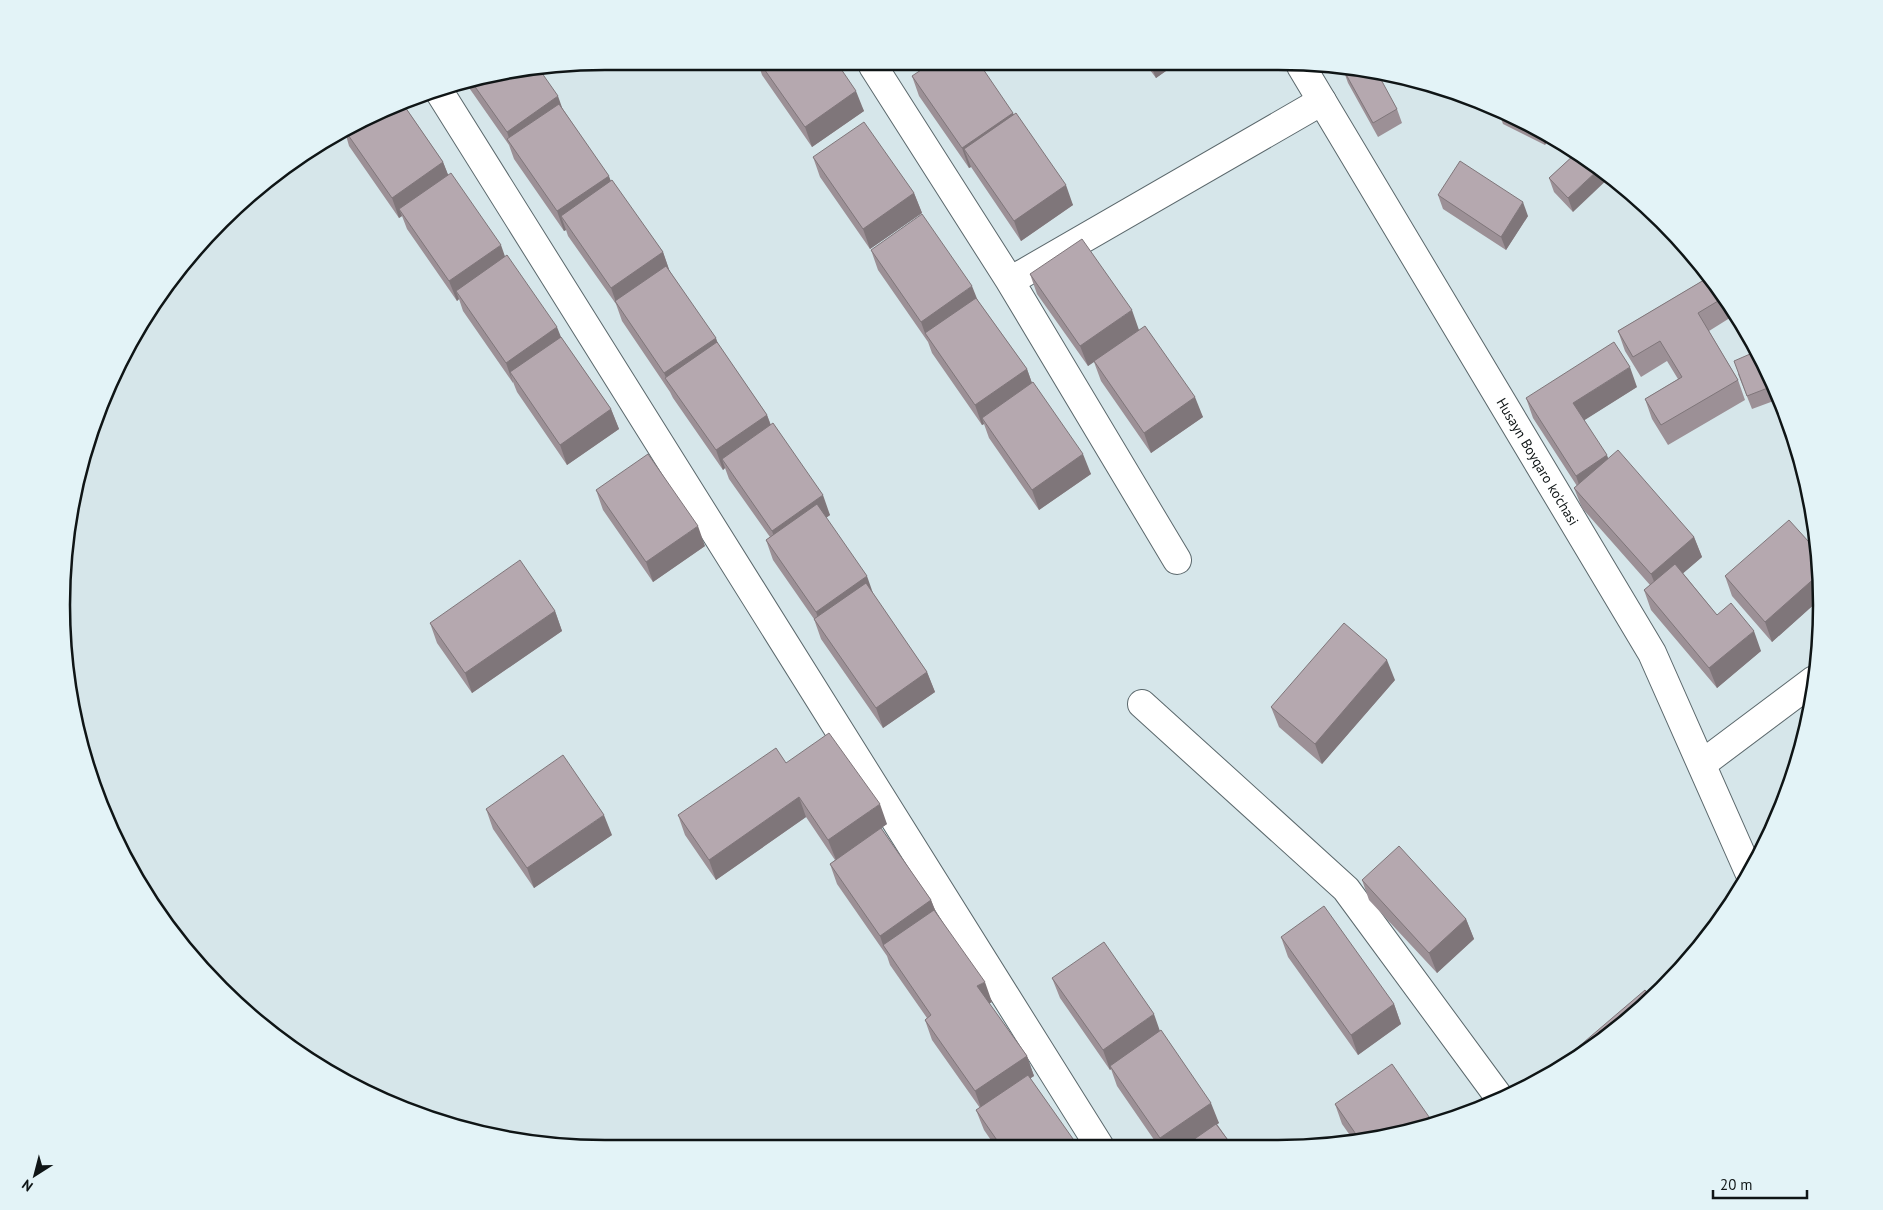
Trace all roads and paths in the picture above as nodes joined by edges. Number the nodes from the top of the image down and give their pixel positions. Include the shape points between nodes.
1 (876, 70) edge
2 (1304, 71) edge
3 (442, 95) edge
4 (1322, 101) junction
5 (1010, 281) junction
6 (1177, 560) dead end
7 (1806, 686) edge
8 (1142, 704) dead end
9 (1702, 764) junction
10 (1746, 864) edge
11 (1496, 1093) edge
12 (1096, 1140) edge

1 - 5 street
2 - 4 street, Husayn Boyqaro ko'chasi
3 - 12 street
4 - 5 street
4 - 9 street, Husayn Boyqaro ko'chasi via 1652,653
5 - 6 street
7 - 9 street
8 - 11 street via 1346,888
9 - 10 street, Husayn Boyqaro ko'chasi

